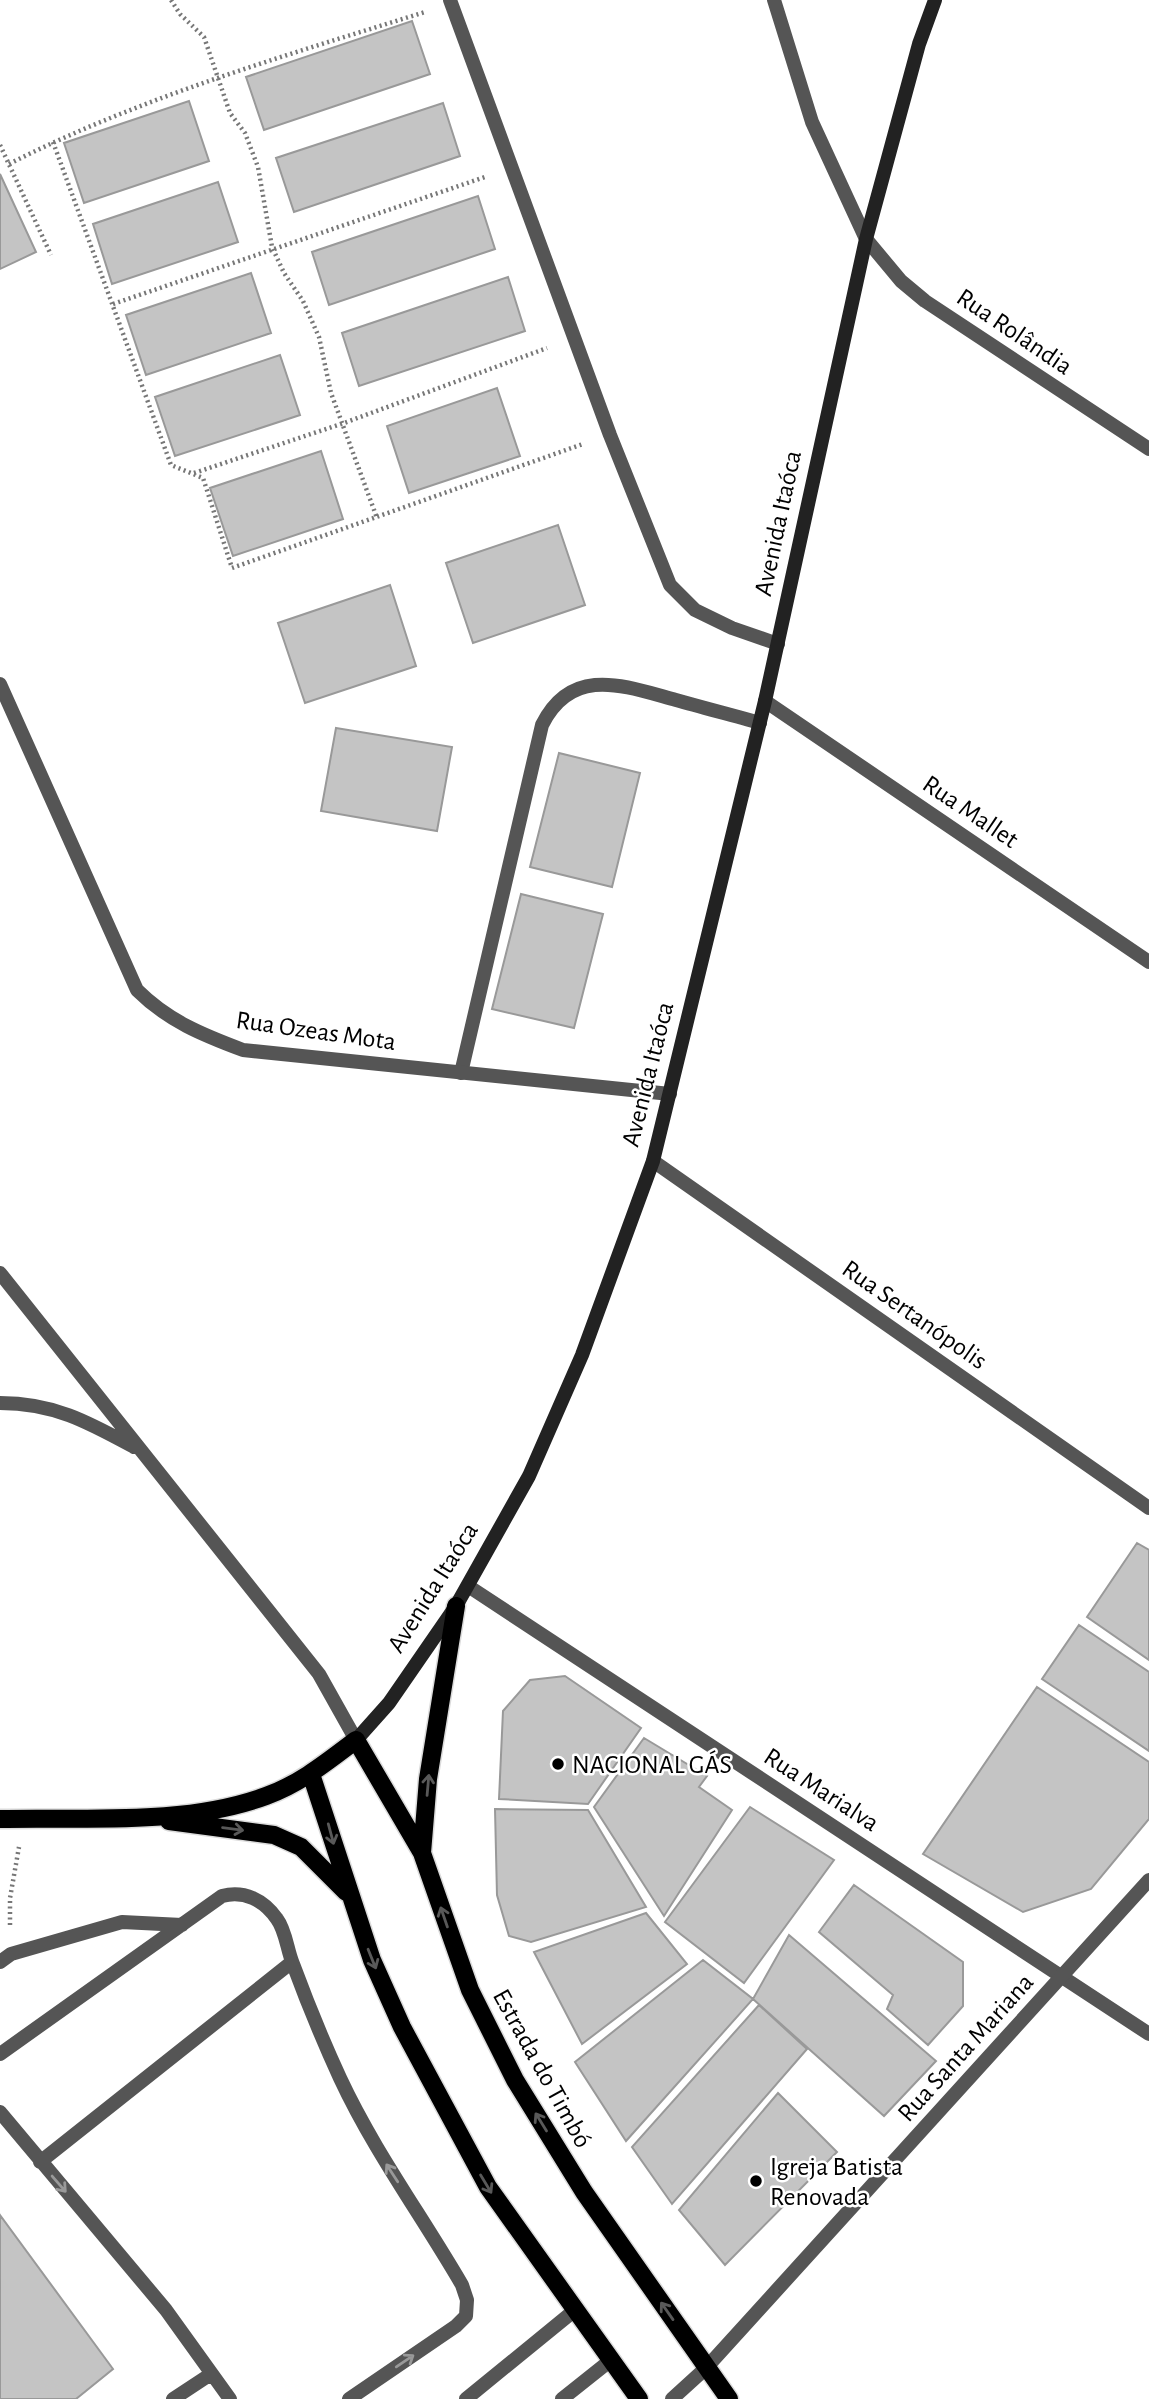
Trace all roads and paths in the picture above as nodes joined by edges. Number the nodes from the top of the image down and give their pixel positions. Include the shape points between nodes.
1 (171, 0) edge
2 (774, 0) edge
3 (935, 0) edge
4 (451, 2) edge
5 (218, 76) junction
6 (54, 142) junction
7 (0, 145) edge
8 (9, 164) junction
9 (512, 168) junction
10 (866, 239) junction
11 (272, 248) junction
12 (51, 255) dead end
13 (113, 304) junction
14 (574, 338) junction
15 (344, 423) junction
16 (610, 435) junction
17 (1149, 449) edge
18 (194, 473) junction
19 (377, 519) junction
20 (778, 644) junction
21 (0, 684) edge
22 (765, 701) junction
23 (760, 723) junction
24 (1149, 962) edge
25 (461, 1073) junction
26 (670, 1094) junction
27 (653, 1161) junction
28 (0, 1273) edge
29 (0, 1403) edge
30 (142, 1451) junction
31 (1149, 1507) edge
32 (468, 1586) junction
33 (456, 1606) junction
34 (356, 1740) junction
35 (311, 1774) junction
36 (141, 1818) junction
37 (0, 1819) edge
38 (24, 1819) junction
39 (422, 1853) junction
40 (1149, 1880) edge
41 (349, 1895) junction
42 (182, 1925) junction
43 (5, 1958) edge
44 (292, 1962) junction
45 (1062, 1975) junction
46 (1149, 2034) edge
47 (0, 2054) edge
48 (0, 2112) edge
49 (40, 2162) junction
50 (575, 2309) junction
51 (611, 2360) junction
52 (706, 2368) junction
53 (211, 2374) junction
54 (173, 2399) edge
55 (230, 2399) edge
56 (349, 2399) edge
57 (466, 2399) edge
58 (562, 2399) edge
59 (639, 2399) edge
60 (672, 2399) edge
61 (729, 2399) edge

1 - 5 path via 204,37
2 - 10 street, Rua Rolândia via 812,122
3 - 10 main road, Avenida Itaóca
4 - 5 path
4 - 9 street
5 - 6 path
5 - 11 path via 230,113 245,133 258,167
6 - 8 path
6 - 13 path
7 - 8 path
8 - 12 path
9 - 11 path
9 - 14 street
10 - 17 street, Rua Rolândia via 901,281 925,300
10 - 20 main road, Avenida Itaóca
11 - 13 path
11 - 15 path via 319,337 331,393
13 - 18 path via 171,465
14 - 15 path
14 - 16 street
15 - 18 path
15 - 19 path
16 - 19 path
16 - 20 street via 670,584 695,610
18 - 19 path via 203,478 232,568
20 - 22 main road, Avenida Itaóca
21 - 25 street, Rua Ozeas Mota via 137,990 157,1010 202,1035 243,1050
22 - 23 main road, Avenida Itaóca
22 - 24 street, Rua Mallet
23 - 25 street via 614,683 581,688 551,707 542,725
23 - 26 main road, Avenida Itaóca
25 - 26 street, Rua Ozeas Mota
26 - 27 main road, Avenida Itaóca
27 - 31 street, Rua Sertanópolis
27 - 32 main road, Avenida Itaóca via 529,1476
28 - 30 street
29 - 30 street via 55,1409
30 - 34 street via 319,1674
32 - 33 main road, Avenida Itaóca
32 - 45 street, Rua Marialva
33 - 34 main road, Avenida Itaóca via 389,1703
39 -> 33 main road via 428,1779
34 - 35 main road, Avenida Itaóca
34 - 39 main road, Estrada do Timbó
35 - 36 main road, Avenida Itaóca via 265,1797
35 -> 41 main road
36 - 38 main road, Avenida Itaóca
36 -> 41 main road via 274,1835 301,1847
37 - 38 main road, Avenida Itaóca
38 - 43 path
52 -> 39 main road, Estrada do Timbó via 584,2192 515,2080 470,1990
40 - 45 street, Rua Santa Mariana
41 -> 50 main road via 402,2027 488,2187
42 - 43 street via 122,1922
42 - 44 street via 222,1896 250,1895 279,1920
42 - 47 street
44 - 49 street
56 -> 44 street via 456,2326 466,2316 467,2300 381,2157 340,2078
45 - 46 street, Rua Marialva
45 - 52 street, Rua Santa Mariana
48 - 49 street
49 -> 53 street via 166,2310
50 - 51 main road
50 - 57 street
51 - 58 street
51 - 59 main road
52 - 60 street, Rua Santa Mariana
52 - 61 main road, Estrada do Timbó
53 - 54 street
53 - 55 street

